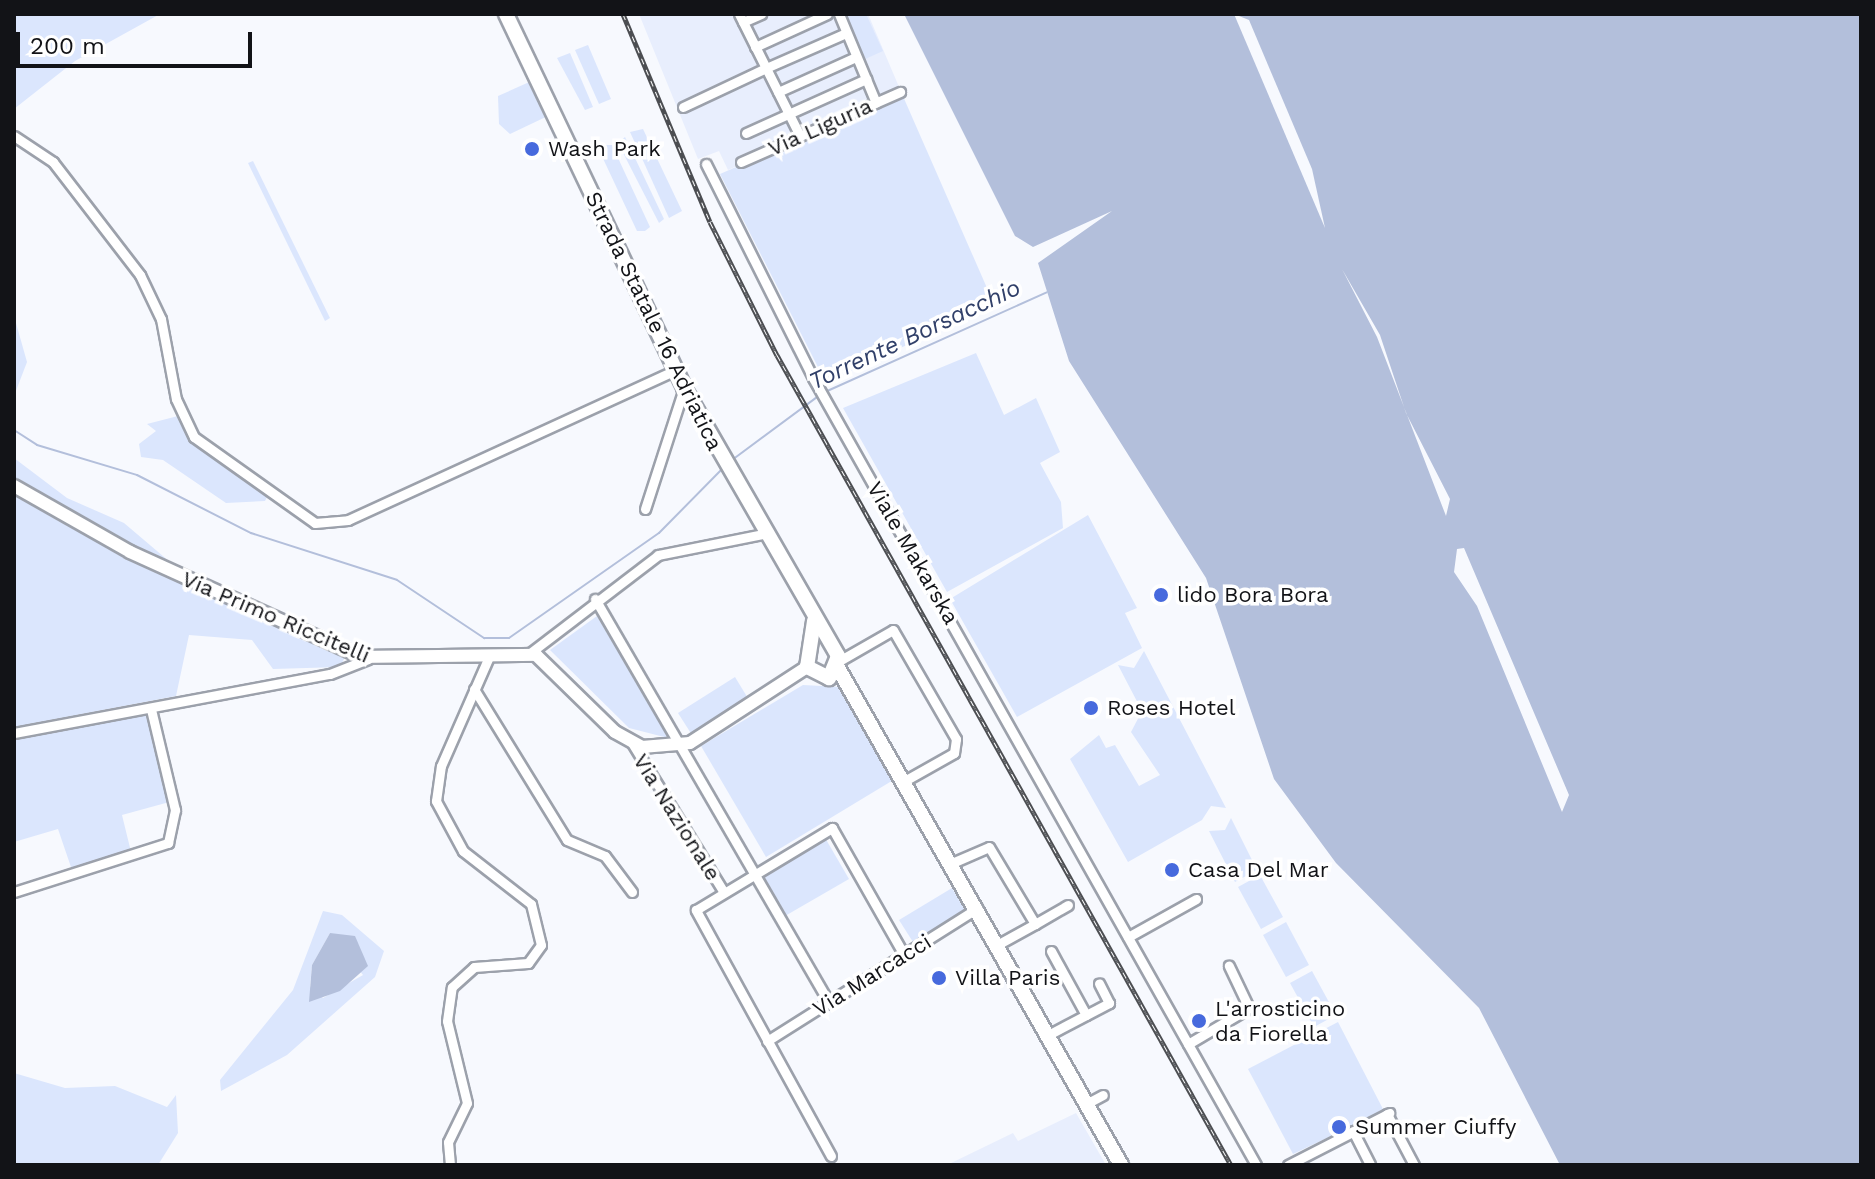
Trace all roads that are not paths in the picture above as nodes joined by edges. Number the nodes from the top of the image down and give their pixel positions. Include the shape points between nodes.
1 (506, 14) edge
2 (761, 14) edge
3 (827, 14) edge
4 (839, 14) edge
5 (741, 18) edge
6 (846, 33) junction
7 (755, 47) junction
8 (856, 57) junction
9 (766, 68) junction
10 (866, 79) junction
11 (778, 92) junction
12 (900, 92) dead end
13 (876, 103) junction
14 (683, 107) dead end
15 (789, 113) junction
16 (746, 133) dead end
17 (14, 136) edge
18 (800, 136) junction
19 (741, 162) dead end
20 (706, 164) dead end
21 (675, 370) junction
22 (684, 388) junction
23 (14, 486) edge
24 (645, 509) dead end
25 (763, 534) junction
26 (595, 599) junction
27 (814, 621) junction
28 (812, 651) junction
29 (530, 653) junction
30 (368, 659) junction
31 (488, 659) junction
32 (835, 661) junction
33 (811, 672) junction
34 (474, 689) junction
35 (151, 709) junction
36 (14, 733) edge
37 (632, 743) junction
38 (682, 746) junction
39 (906, 780) junction
40 (952, 863) junction
41 (755, 872) junction
42 (723, 891) junction
43 (14, 892) edge
44 (632, 892) dead end
45 (1196, 899) dead end
46 (1068, 905) dead end
47 (977, 908) junction
48 (1035, 924) junction
49 (1128, 937) junction
50 (997, 945) junction
51 (1051, 951) dead end
52 (904, 955) junction
53 (1229, 966) dead end
54 (1099, 983) dead end
55 (829, 1002) junction
56 (1086, 1015) junction
57 (767, 1041) junction
58 (1188, 1044) junction
59 (1049, 1045) junction
60 (1103, 1095) dead end
61 (1086, 1104) junction
62 (1353, 1131) junction
63 (831, 1156) dead end
64 (450, 1165) edge
65 (1121, 1165) edge
66 (1256, 1165) edge
67 (1288, 1165) edge
68 (1370, 1165) edge
69 (1414, 1165) edge

1 - 21 main road, Strada Statale 16 Adriatica
2 - 5 street
3 - 7 street
4 - 6 street
5 - 7 street
6 - 8 street
6 - 9 street
7 - 9 street
8 - 10 street
8 - 11 street
9 - 11 street
9 - 14 street
10 - 13 street
10 - 15 street
11 - 15 street
12 - 13 street, Via Liguria
13 - 18 street, Via Liguria
15 - 16 street
15 - 18 street
17 - 21 street via 50,159 140,275 163,325 175,393 191,434 315,523 351,519
18 - 19 street, Via Liguria
20 - 49 street, Viale Makarska via 813,378
21 - 22 main road, Strada Statale 16 Adriatica
22 - 24 street
22 - 25 main road, Strada Statale 16 Adriatica
23 - 30 street, Via Primo Riccitelli via 130,552
25 - 26 street via 664,552
25 - 27 main road, Strada Statale 16 Adriatica
26 - 29 street
26 - 38 street, Via Nazionale
27 - 28 main road
27 - 32 main road, Strada Statale 16 Adriatica
28 - 32 main road
28 - 33 main road
29 - 31 street, Via Primo Riccitelli
29 - 37 street, Via Nazionale
30 - 31 street, Via Primo Riccitelli
30 - 35 street via 336,673
31 - 34 street
32 - 33 main road
32 - 39 main road, Strada Statale 16 Adriatica
32 - 39 street via 852,648 895,632 957,741 954,753
33 - 38 street, Via Nazionale
34 - 44 street via 567,840 605,856
34 - 64 street via 440,769 437,806 463,851 531,904 542,941 532,961 474,967 452,987 447,1018 467,1103 448,1142
35 - 36 street
35 - 43 street via 175,804 171,840 144,856
37 - 38 street, Via Nazionale
37 - 42 street, Via Nazionale
38 - 41 street, Via Nazionale
39 - 40 main road, Strada Statale 16 Adriatica
40 - 47 main road, Strada Statale 16 Adriatica
40 - 48 street via 989,847
41 - 42 street
41 - 52 street via 834,829
41 - 55 street, Via Nazionale
42 - 57 street via 695,917
45 - 49 street
46 - 48 street
47 - 50 main road, Strada Statale 16 Adriatica
47 - 52 street, Via Marcacci
48 - 50 street
49 - 58 street, Viale Makarska
50 - 59 main road, Strada Statale 16 Adriatica
51 - 56 street
52 - 55 street, Via Marcacci
53 - 58 street via 1249,1008
54 - 56 street via 1109,1003
55 - 57 street, Via Marcacci
56 - 59 street
57 - 63 street
58 - 66 street, Viale Makarska
59 - 61 main road, Strada Statale 16 Adriatica
60 - 61 street
61 - 65 main road, Strada Statale 16 Adriatica
62 - 67 street
62 - 68 street
62 - 69 street via 1388,1114

